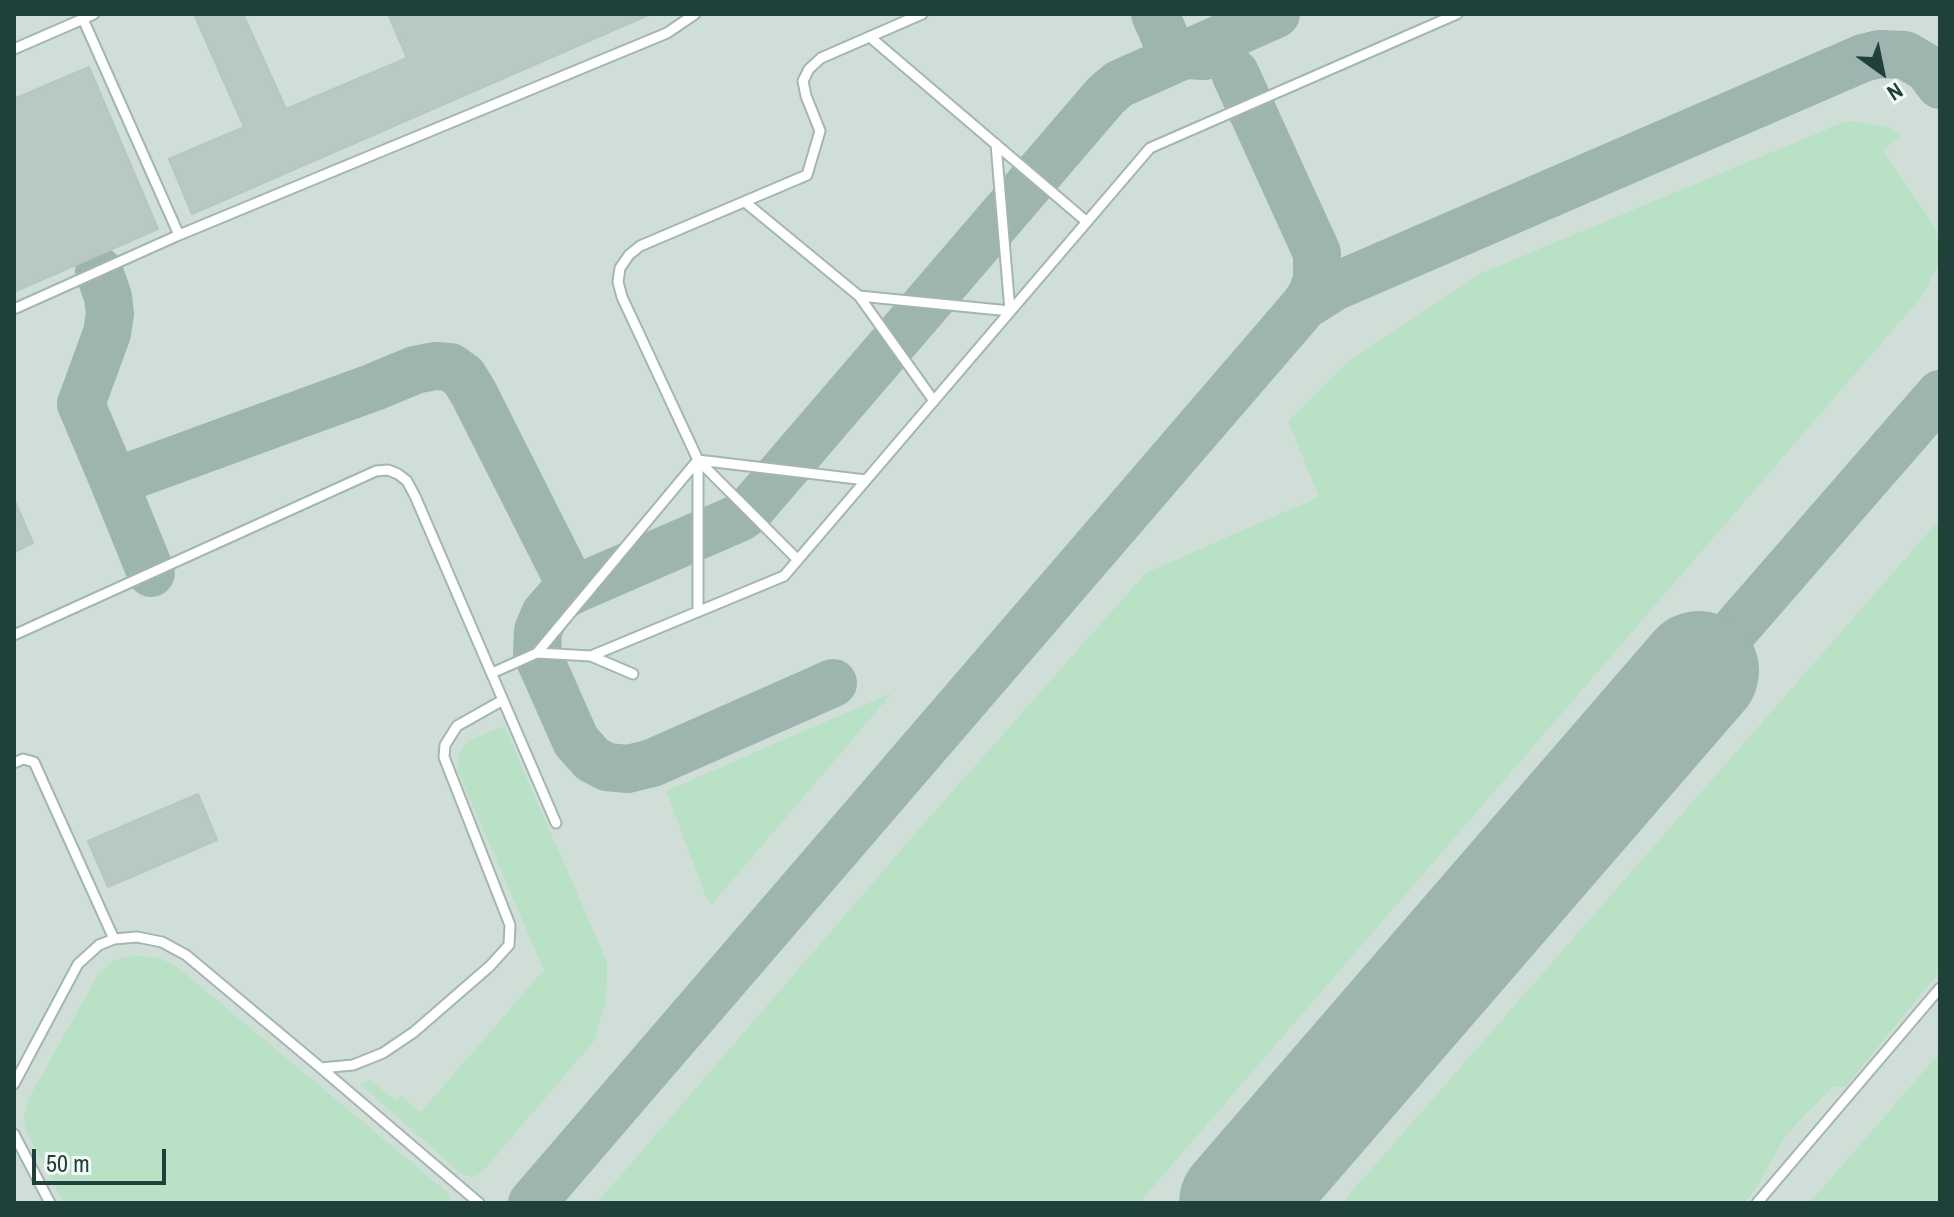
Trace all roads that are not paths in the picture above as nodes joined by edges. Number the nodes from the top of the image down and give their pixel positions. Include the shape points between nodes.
1 (94, 14) edge
2 (695, 14) edge
3 (922, 14) edge
4 (1457, 14) edge
5 (83, 19) junction
6 (870, 37) junction
7 (14, 49) edge
8 (996, 144) junction
9 (745, 202) junction
10 (1087, 222) junction
11 (179, 235) junction
12 (859, 296) junction
13 (14, 309) edge
14 (1010, 311) junction
15 (934, 401) junction
16 (698, 460) junction
17 (866, 480) junction
18 (798, 560) junction
19 (698, 611) junction
20 (14, 635) edge
21 (537, 653) junction
22 (591, 656) junction
23 (492, 673) junction
24 (633, 674) dead end
25 (503, 700) junction
26 (14, 763) edge
27 (556, 823) dead end
28 (114, 939) junction
29 (1940, 988) edge
30 (321, 1068) junction
31 (14, 1084) edge
32 (14, 1134) edge
33 (50, 1203) edge
34 (479, 1203) edge
35 (1757, 1203) edge

1 - 5 lane
2 - 11 lane via 667,33
3 - 6 lane
4 - 10 lane via 1161,141 1141,156
5 - 7 lane
5 - 11 lane
6 - 8 lane
6 - 9 lane via 821,58 803,81 820,131 807,175
8 - 10 lane
8 - 14 lane
9 - 12 lane
9 - 16 lane via 640,246 620,268 622,297
10 - 14 lane
11 - 13 lane
12 - 14 lane
12 - 15 lane
14 - 15 lane
15 - 17 lane
16 - 17 lane
16 - 18 lane
16 - 19 lane
16 - 21 lane
17 - 18 lane
18 - 19 lane via 784,576
19 - 22 lane
20 - 23 lane via 388,470 407,481 415,496
21 - 22 lane
21 - 23 lane
22 - 24 lane
23 - 25 lane
25 - 27 lane
25 - 30 lane via 457,726 444,757 510,925 509,945 425,1023 383,1053 353,1065
26 - 28 lane via 34,762
28 - 30 lane via 162,942 186,955
28 - 31 lane via 78,964
29 - 35 lane
30 - 34 lane
32 - 33 lane

